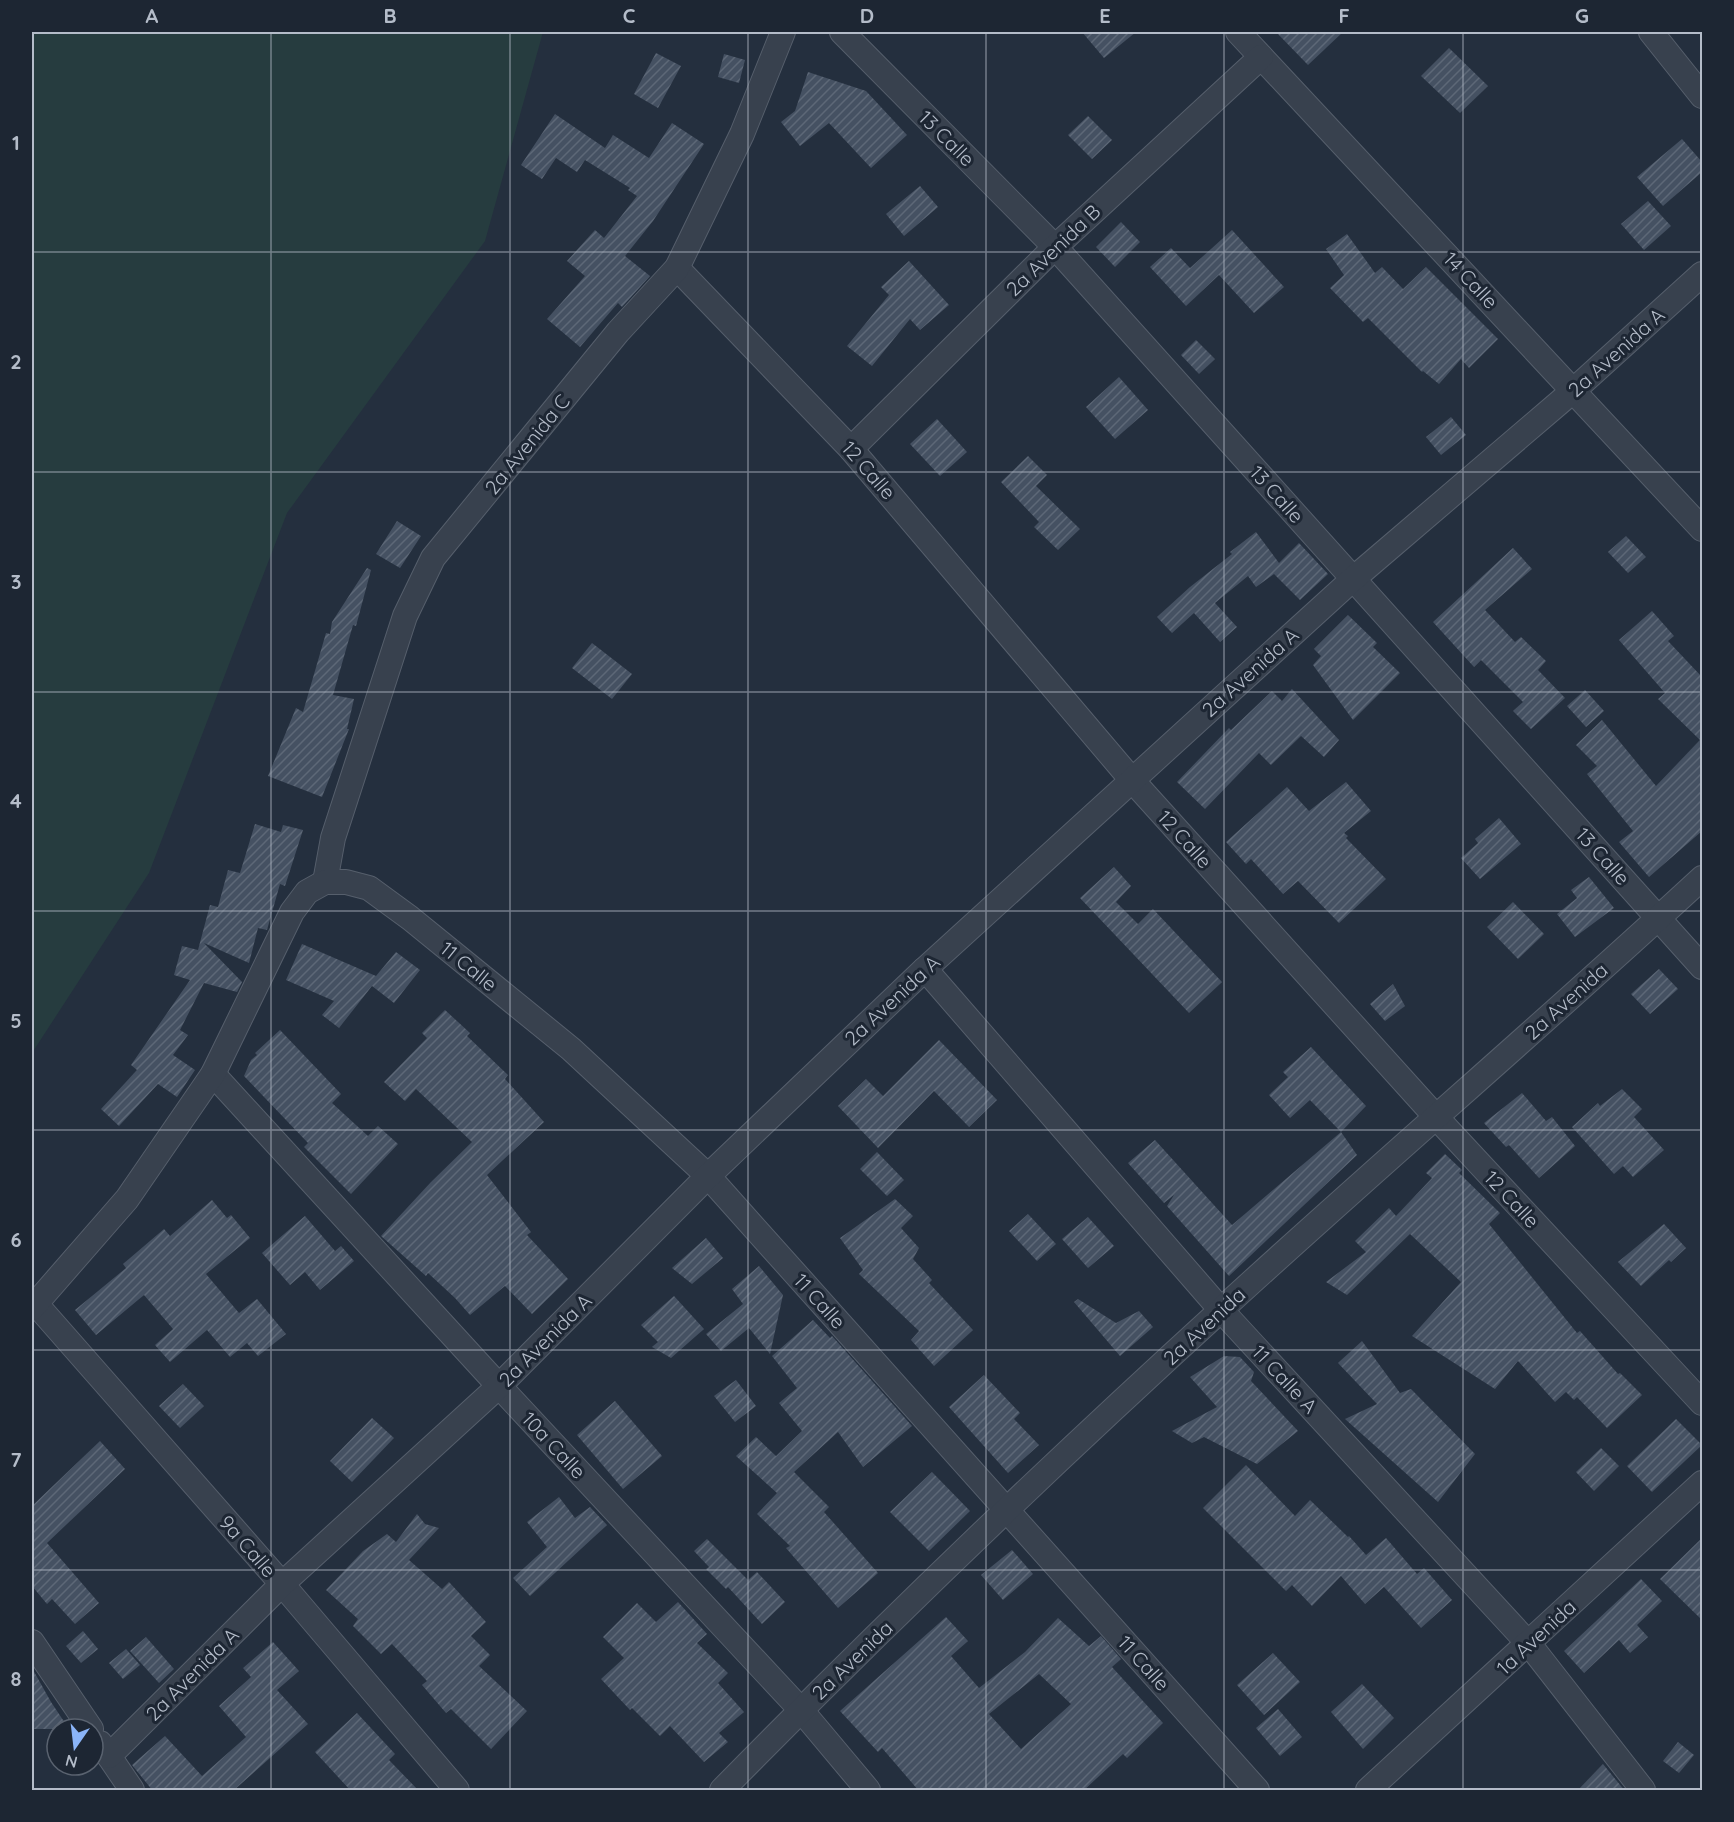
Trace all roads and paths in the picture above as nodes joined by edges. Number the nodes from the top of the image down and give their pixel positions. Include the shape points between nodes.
1 (783, 32) edge
2 (842, 32) edge
3 (1238, 32) edge
4 (1651, 32) edge
5 (1261, 57) junction
6 (1702, 96) edge
7 (1055, 247) junction
8 (677, 268) junction
9 (1702, 274) edge
10 (1574, 390) junction
11 (851, 449) junction
12 (1702, 529) edge
13 (1353, 579) junction
14 (1131, 779) junction
15 (1702, 878) edge
16 (325, 882) junction
17 (1659, 918) junction
18 (1702, 967) edge
19 (925, 969) junction
20 (213, 1074) junction
21 (1436, 1117) junction
22 (708, 1176) junction
23 (34, 1306) edge
24 (1221, 1310) junction
25 (499, 1386) junction
26 (1702, 1403) edge
27 (1702, 1483) edge
28 (1007, 1509) junction
29 (282, 1584) junction
30 (32, 1642) edge
31 (1529, 1644) junction
32 (801, 1710) junction
33 (83, 1717) edge
34 (105, 1750) edge
35 (109, 1756) junction
36 (132, 1791) edge
37 (457, 1791) edge
38 (722, 1791) edge
39 (868, 1791) edge
40 (1257, 1791) edge
41 (1368, 1791) edge
42 (1643, 1791) edge

1 - 8 street, 2a Avenida C via 742,134
2 - 7 street, 13 Calle
3 - 5 street, 14 Calle
4 - 6 street
5 - 7 street, 2a Avenida B
5 - 10 street, 14 Calle
7 - 11 street, 2a Avenida B
7 - 13 street, 13 Calle
8 - 11 street, 12 Calle
8 - 16 street, 2a Avenida C via 618,332 433,558 405,616 333,838
9 - 10 street, 2a Avenida A
10 - 12 street, 14 Calle
10 - 13 street, 2a Avenida A
11 - 14 street, 12 Calle
13 - 14 street, 2a Avenida A
13 - 17 street, 13 Calle
14 - 19 street, 2a Avenida A
14 - 21 street, 12 Calle
15 - 17 street, 2a Avenida
16 - 20 street via 307,892 292,912
16 - 22 street, 11 Calle via 369,888 410,918 571,1049
17 - 18 street, 13 Calle
17 - 21 street, 2a Avenida
19 - 22 street, 2a Avenida A
19 - 24 street, 11 Calle A
20 - 23 street via 127,1199
20 - 25 street, 10a Calle
21 - 24 street, 2a Avenida
21 - 26 street, 12 Calle
22 - 25 street, 2a Avenida A
22 - 28 street, 11 Calle
23 - 29 street, 9a Calle
24 - 28 street, 2a Avenida
24 - 31 street, 11 Calle A
25 - 29 street, 2a Avenida A
25 - 32 street, 10a Calle
27 - 31 street, 1a Avenida
28 - 32 street, 2a Avenida
28 - 40 street, 11 Calle
29 - 35 street, 2a Avenida A
29 - 37 street, 9a Calle
30 - 33 street
31 - 41 street, 1a Avenida
31 - 42 street, 11 Calle A
32 - 38 street, 2a Avenida
32 - 39 street, 10a Calle
34 - 35 street
35 - 36 street

